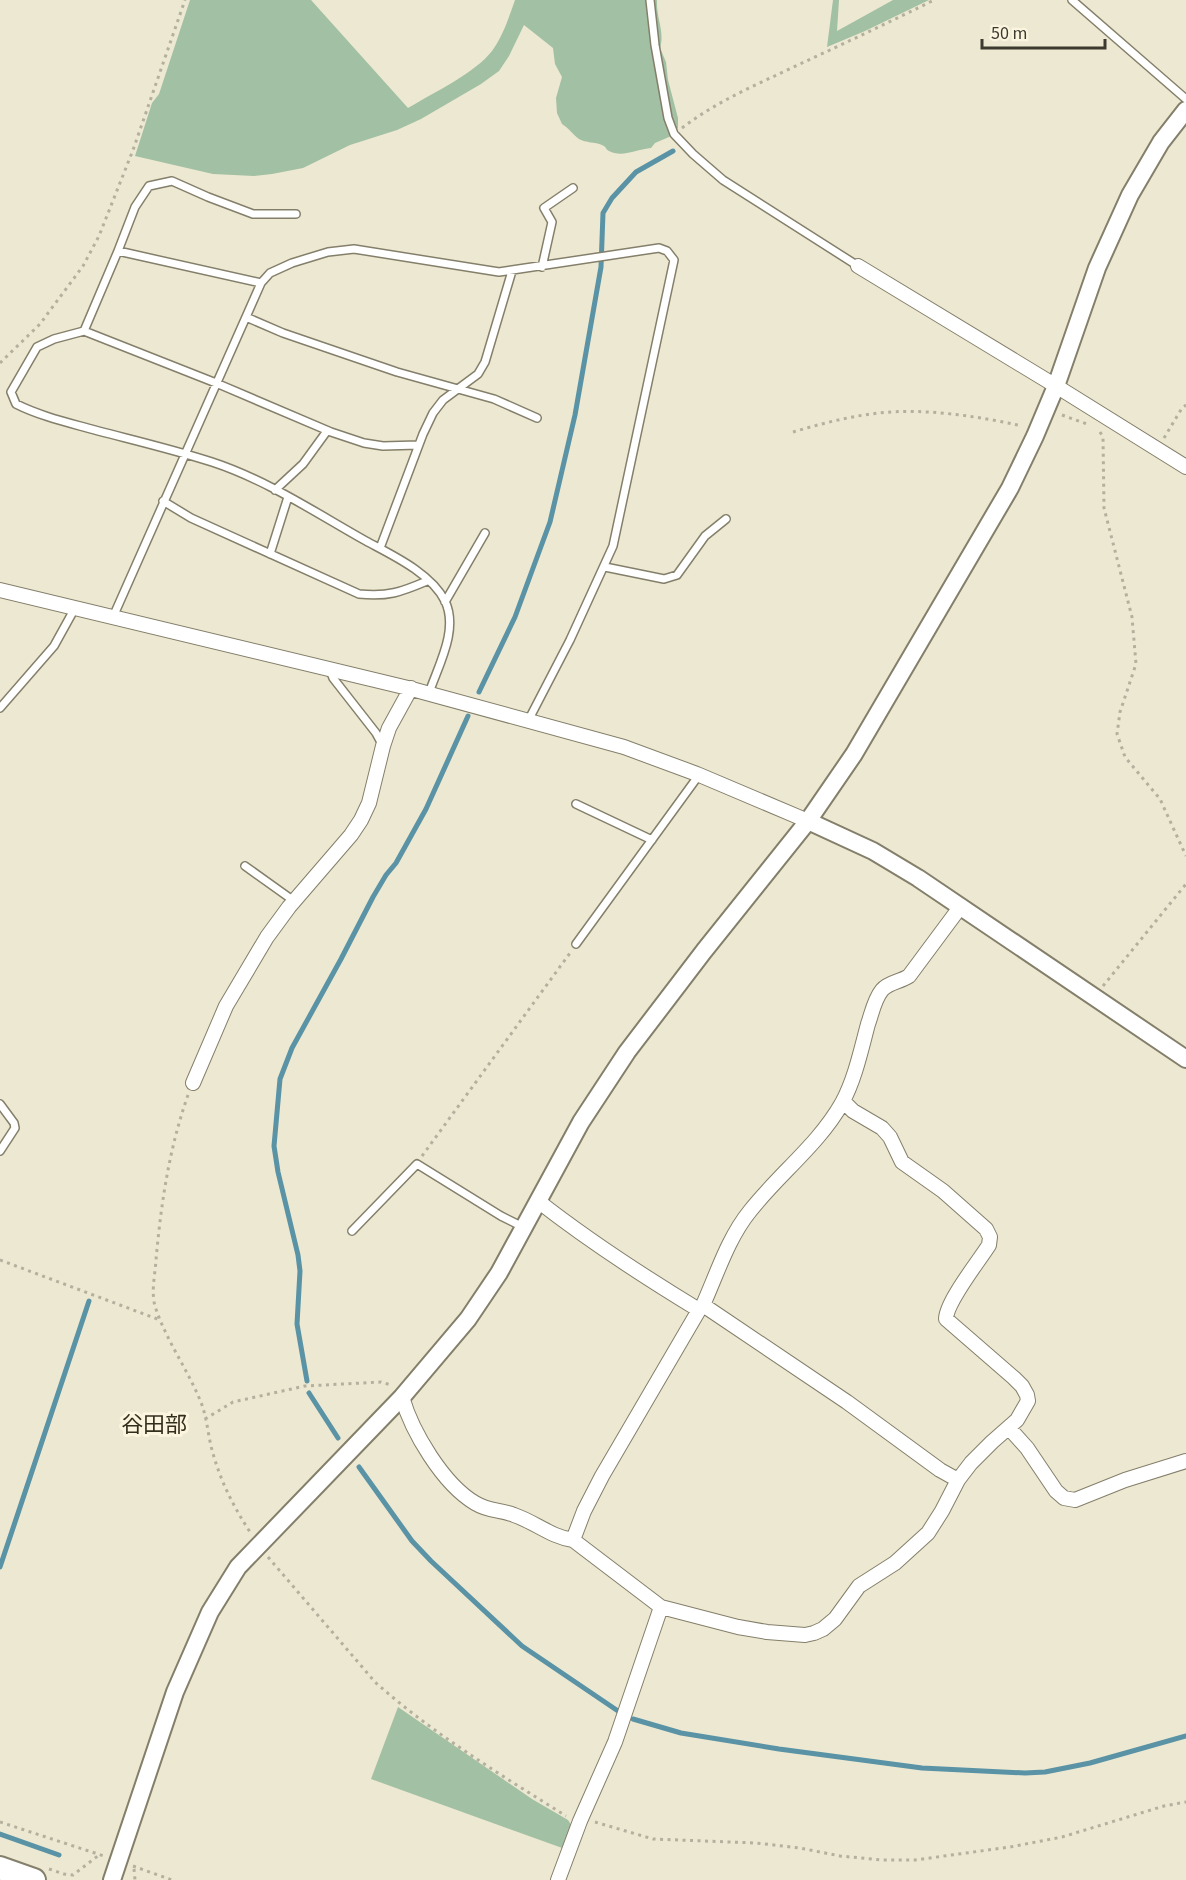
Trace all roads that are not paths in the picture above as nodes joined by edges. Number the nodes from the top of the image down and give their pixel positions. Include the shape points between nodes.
1 (650, 0) edge
2 (1072, 0) edge
3 (1186, 99) edge
4 (1186, 110) edge
5 (573, 189) dead end
6 (296, 214) dead end
7 (118, 251) junction
8 (858, 266) joint
9 (542, 267) junction
10 (512, 271) junction
11 (261, 283) junction
12 (246, 317) junction
13 (84, 331) junction
14 (216, 383) junction
15 (1056, 386) junction
16 (458, 389) junction
17 (537, 418) dead end
18 (327, 431) junction
19 (418, 445) junction
20 (184, 453) junction
21 (1186, 466) edge
22 (275, 490) junction
23 (288, 497) junction
24 (163, 501) junction
25 (726, 519) dead end
26 (485, 533) dead end
27 (380, 548) junction
28 (270, 554) junction
29 (605, 567) junction
30 (428, 581) junction
31 (0, 590) edge
32 (445, 602) junction
33 (75, 608) junction
34 (113, 616) junction
35 (330, 669) junction
36 (411, 688) junction
37 (429, 693) junction
38 (0, 708) edge
39 (528, 721) junction
40 (383, 746) junction
41 (699, 775) junction
42 (576, 804) dead end
43 (808, 821) junction
44 (652, 840) junction
45 (245, 866) dead end
46 (294, 901) junction
47 (961, 906) junction
48 (576, 944) road end
49 (1186, 1059) edge
50 (193, 1083) road end
51 (843, 1101) junction
52 (0, 1104) edge
53 (0, 1151) edge
54 (538, 1201) junction
55 (524, 1227) junction
56 (352, 1231) dead end
57 (701, 1308) junction
58 (402, 1397) junction
59 (1009, 1428) junction
60 (1186, 1461) edge
61 (958, 1480) junction
62 (573, 1540) junction
63 (661, 1607) junction
64 (0, 1868) edge
65 (38, 1873) edge
66 (112, 1880) edge
67 (558, 1880) edge

1 - 8 lane via 668,118 674,134 723,180
2 - 3 lane
4 - 15 street via 1161,142 1130,195 1097,268
5 - 9 lane via 544,208 552,222
6 - 7 lane via 253,214 172,181 149,186 135,207
7 - 11 lane
7 - 13 lane
8 - 15 street
9 - 10 lane
9 - 29 lane via 640,249 660,248 674,260 613,546
10 - 11 lane via 354,249 292,263 270,273
10 - 16 lane via 485,362 478,374
11 - 12 lane
12 - 14 lane
12 - 16 lane via 397,372
13 - 14 lane
13 - 20 lane via 37,347 11,392 16,404 34,413
14 - 18 lane
14 - 20 lane
15 - 21 street
15 - 43 street via 1010,488 854,754
16 - 17 lane via 494,399
16 - 19 lane via 433,413
18 - 19 lane via 383,446
18 - 22 lane via 303,464
19 - 27 lane
20 - 22 lane
20 - 24 lane
22 - 23 lane
23 - 27 lane
23 - 28 lane
24 - 28 lane
24 - 34 lane
25 - 29 lane via 705,536 677,575 664,579
26 - 32 lane
27 - 30 lane via 406,562
28 - 30 lane via 359,594 402,592
29 - 39 lane
30 - 32 lane
31 - 33 street
32 - 37 lane via 450,618 447,640
33 - 34 street
33 - 38 lane via 54,646
34 - 35 street
35 - 36 street
35 - 40 lane
36 - 37 street
36 - 40 street
37 - 39 street
39 - 41 street via 624,747
40 - 46 street via 361,820
41 - 43 street
41 - 44 lane
42 - 44 lane
43 - 47 street via 873,851
43 - 54 street via 627,1052 581,1122
44 - 48 lane
45 - 46 lane
46 - 50 street via 267,937 226,1006
47 - 49 street
47 - 51 street via 909,976 890,983 876,999
51 - 57 street via 830,1122 748,1214 731,1241
51 - 59 street via 882,1128 902,1162 986,1229 989,1245 955,1296 946,1319 1014,1378 1027,1395 1024,1410
52 - 53 lane via 15,1128
54 - 55 street
54 - 57 street via 606,1251
55 - 56 lane via 417,1164
55 - 58 street via 468,1319
57 - 61 street via 847,1402
57 - 62 street via 602,1476
58 - 62 street via 430,1456 464,1495 490,1510 514,1515
58 - 66 street via 238,1567 210,1612 175,1692 126,1864
59 - 60 street via 1056,1491 1070,1500
59 - 61 street
61 - 63 street via 928,1533 895,1563 859,1586 824,1629 805,1635 767,1632
62 - 63 street
63 - 67 street via 615,1742
64 - 65 highway

